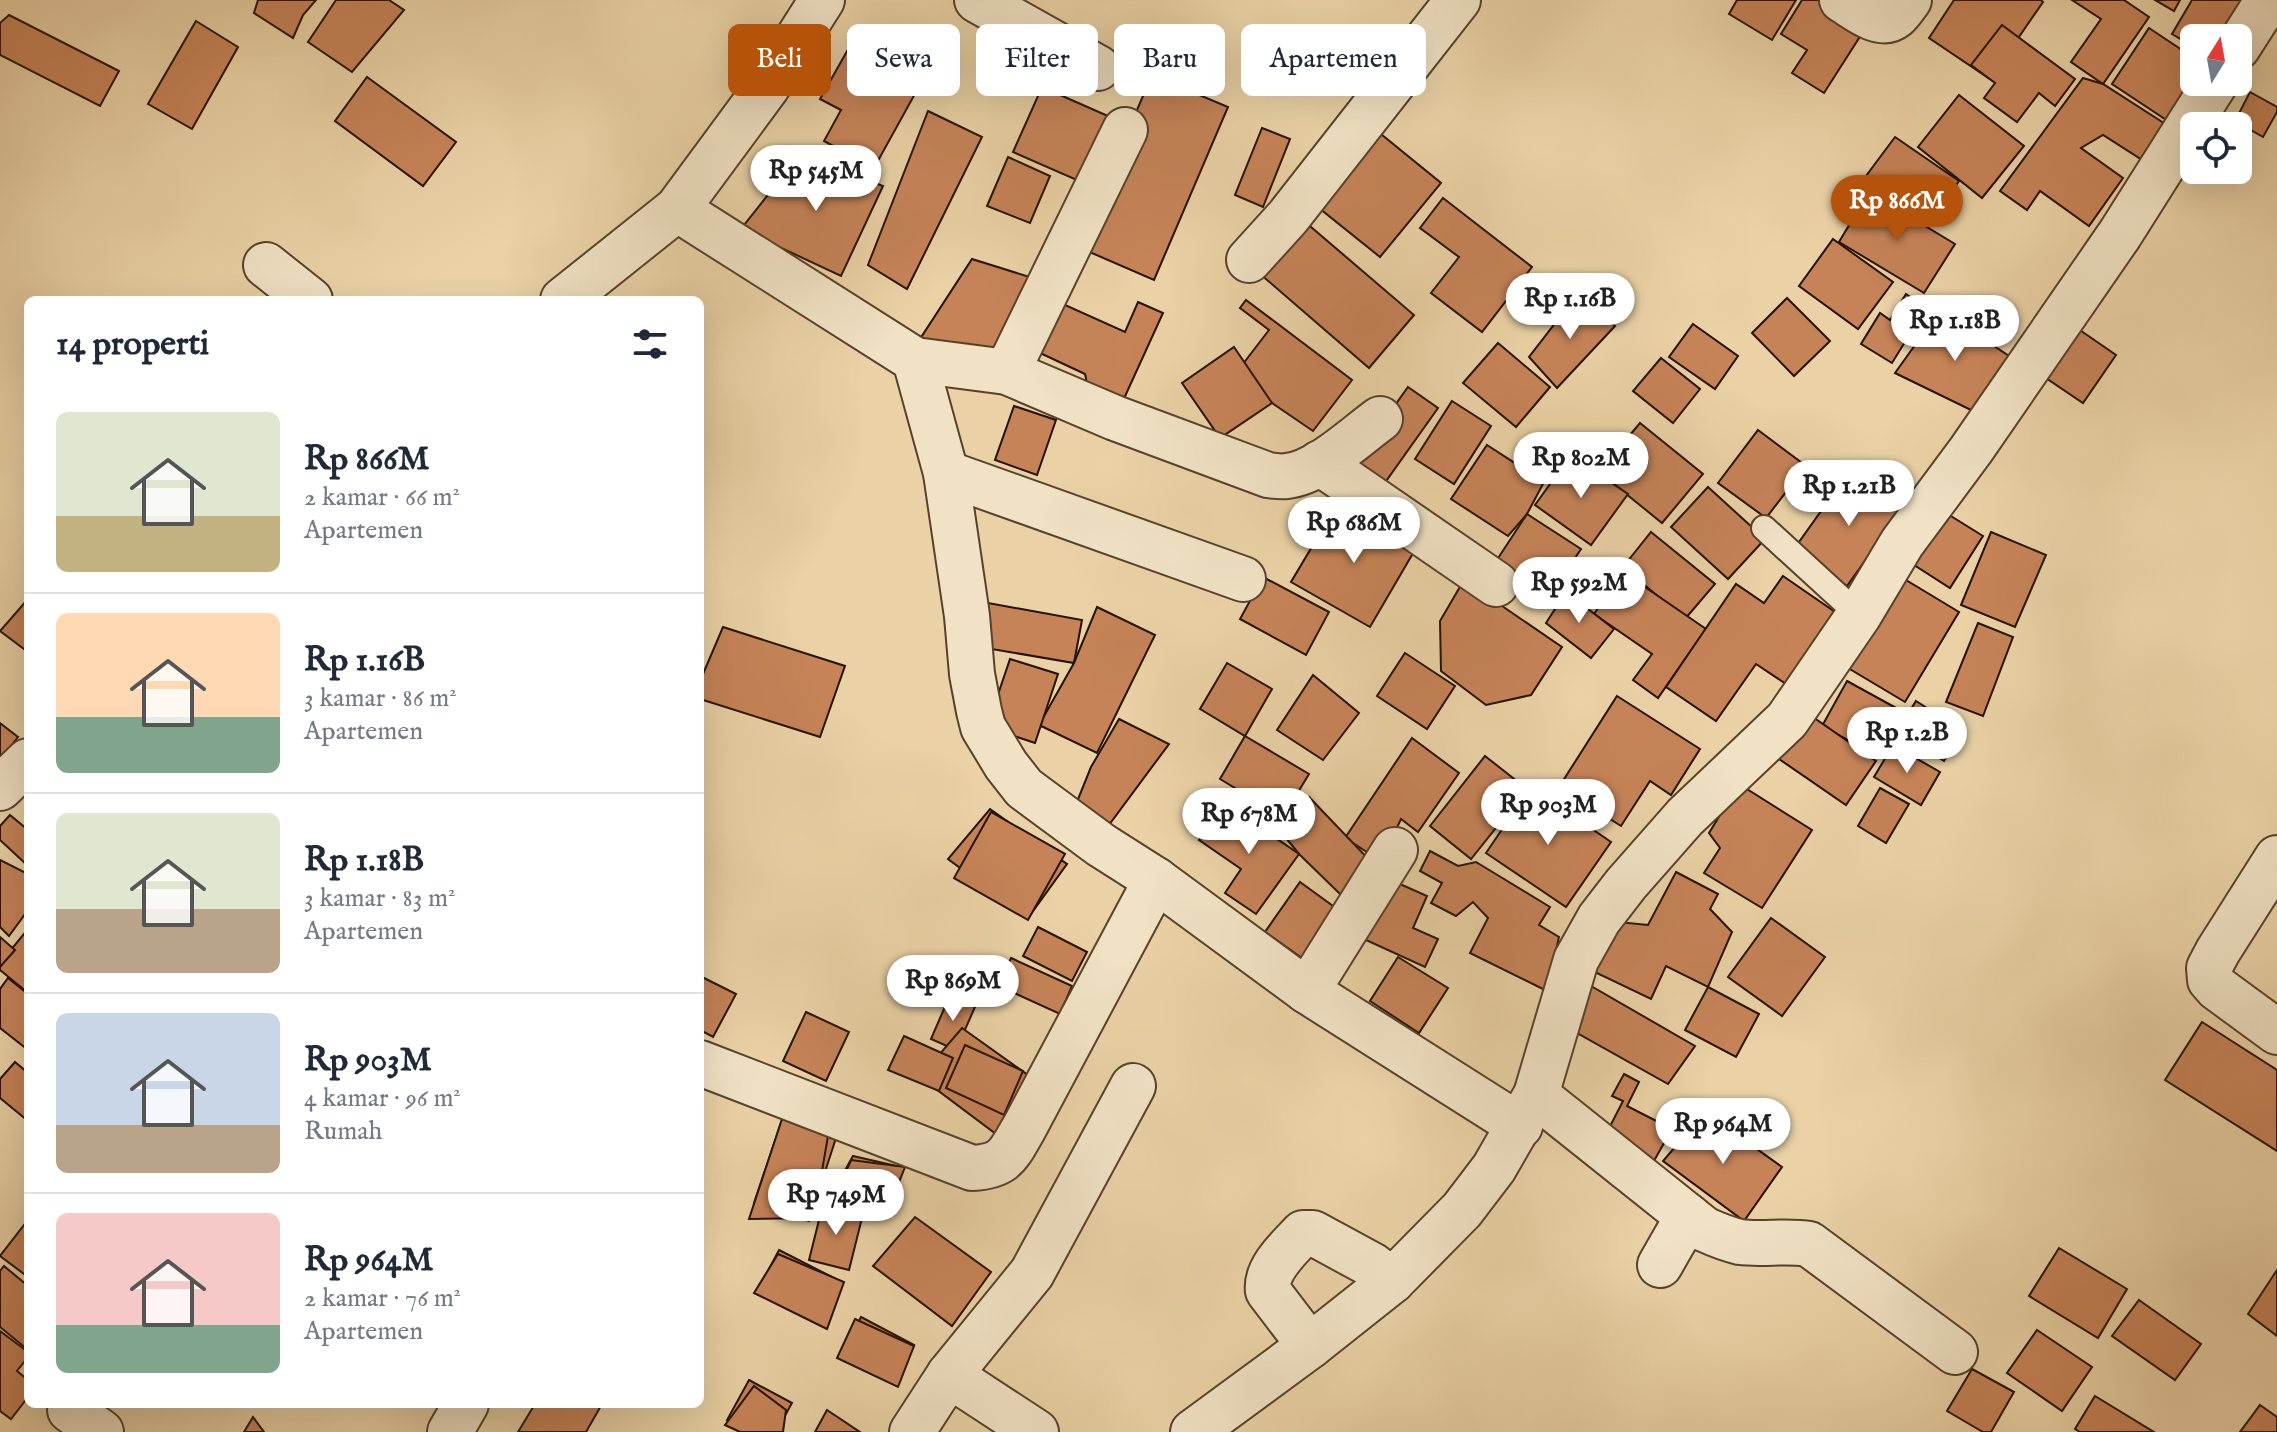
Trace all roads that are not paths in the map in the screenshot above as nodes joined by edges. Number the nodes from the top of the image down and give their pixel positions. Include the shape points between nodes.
1 (822, 0) edge
2 (977, 0) edge
3 (1458, 0) edge
4 (1842, 0) edge
5 (1909, 0) edge
6 (2268, 0) edge
7 (1020, 24) edge
8 (2252, 25) edge
9 (2207, 96) edge
10 (1125, 130) dead end
11 (677, 209) junction
12 (1249, 260) dead end
13 (266, 265) dead end
14 (305, 296) edge
15 (568, 296) edge
16 (915, 360) junction
17 (1007, 372) junction
18 (1380, 419) dead end
19 (1320, 463) junction
20 (946, 473) junction
21 (1764, 528) dead end
22 (1243, 579) dead end
23 (1496, 584) dead end
24 (1859, 615) junction
25 (24, 765) edge
26 (0, 788) edge
27 (1395, 850) dead end
28 (2277, 858) edge
29 (1156, 880) junction
30 (1307, 991) junction
31 (2277, 1032) edge
32 (704, 1065) edge
33 (1133, 1086) dead end
34 (1528, 1110) junction
35 (1688, 1216) junction
36 (1660, 1265) dead end
37 (1392, 1281) junction
38 (1310, 1346) junction
39 (1955, 1352) dead end
40 (949, 1375) junction
41 (464, 1408) edge
42 (450, 1432) edge
43 (912, 1432) edge
44 (1036, 1432) edge
45 (1193, 1432) edge

1 - 11 street via 767,87
2 - 7 street
3 - 12 street
4 - 5 street via 1883,21 1895,17
6 - 8 street
9 - 24 street via 2120,234 1902,543
10 - 17 street
11 - 15 street
11 - 16 street
13 - 14 street
16 - 17 street
16 - 20 street
17 - 19 street via 1252,471 1286,477
18 - 19 street
19 - 23 street
20 - 22 street
20 - 29 street via 983,727 1024,788
21 - 24 lane
24 - 34 street via 1787,720 1685,817 1599,919 1576,960
25 - 26 street
27 - 30 street
28 - 31 street via 2209,968 2217,988
29 - 30 street
29 - 32 street via 1024,1128 1004,1161 991,1167 972,1168
30 - 34 street
33 - 40 street via 1032,1273
34 - 35 street
34 - 37 street via 1462,1210
35 - 36 street
35 - 39 street via 1704,1229 1742,1242 1809,1244
37 - 38 street
37 - 38 street via 1313,1233 1303,1233 1283,1254 1267,1285
38 - 45 street
40 - 43 street
40 - 44 street
41 - 42 street

